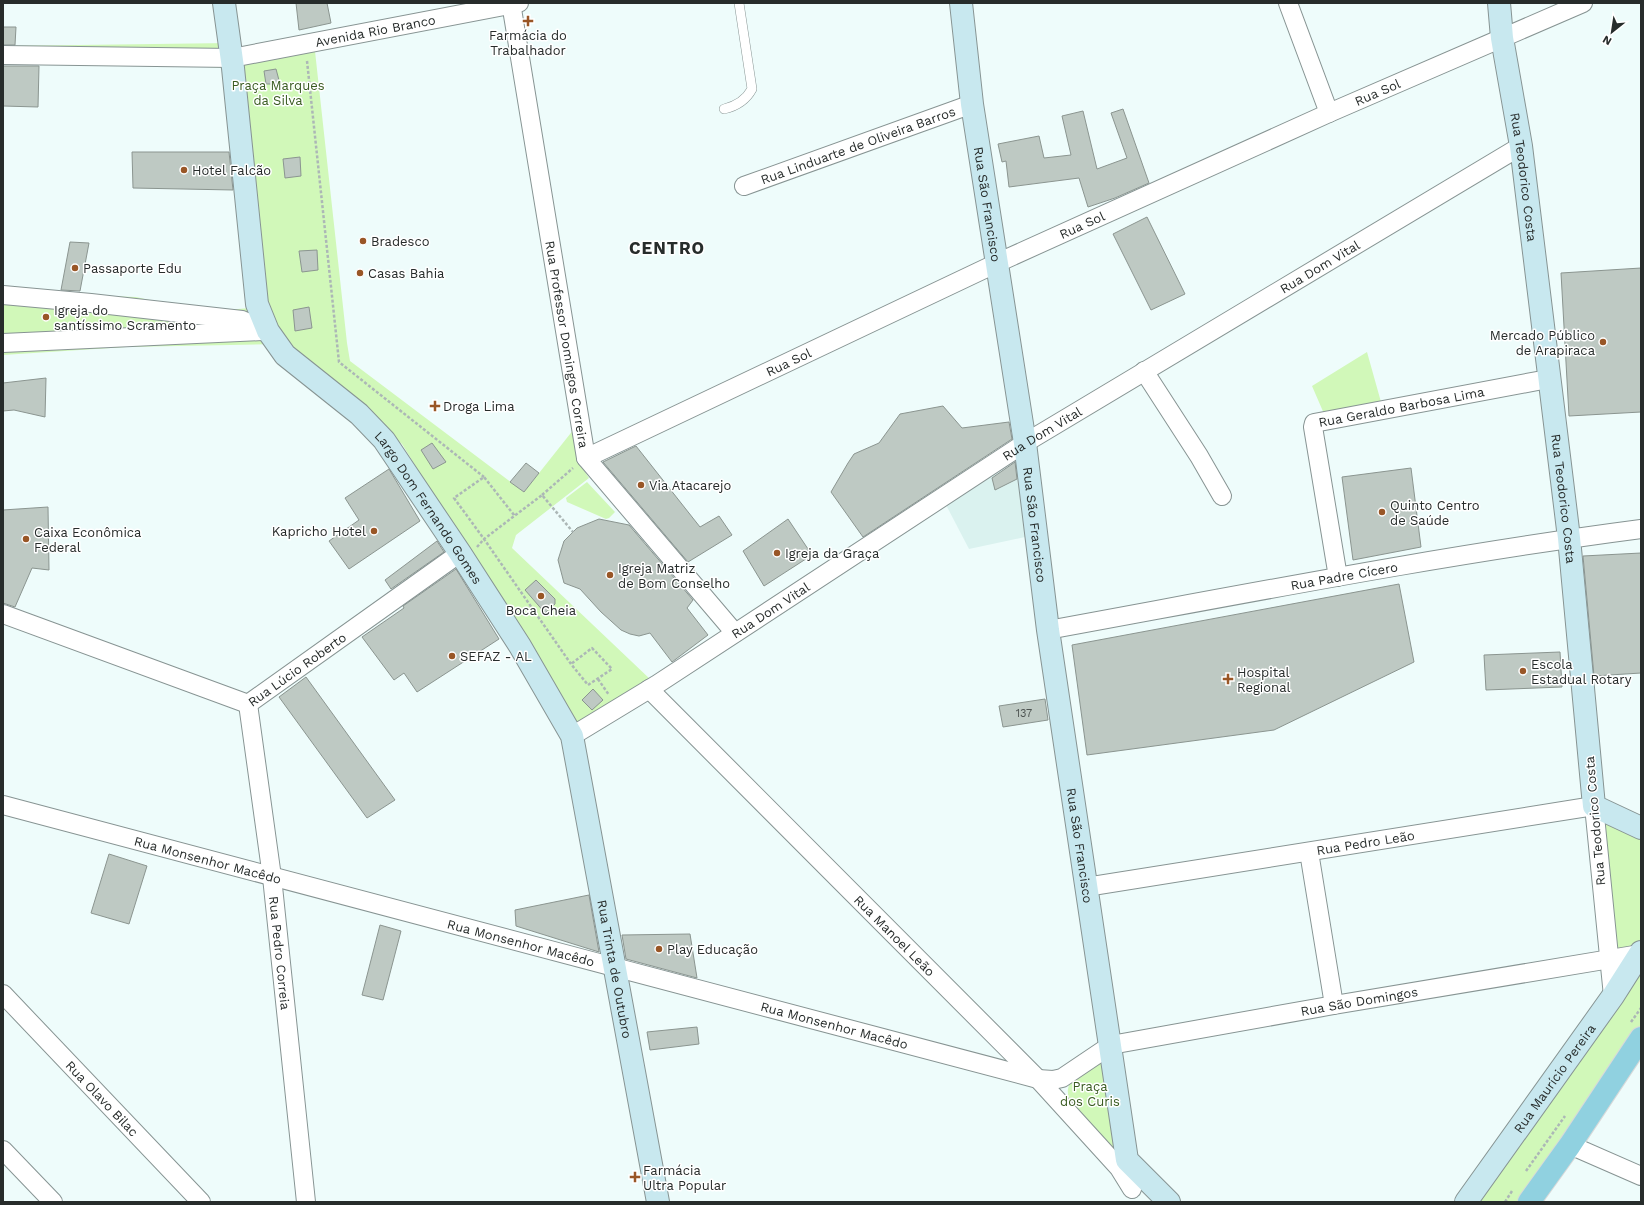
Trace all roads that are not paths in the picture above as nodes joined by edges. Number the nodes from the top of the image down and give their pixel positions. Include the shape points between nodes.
1 (224, 3) edge
2 (739, 3) edge
3 (961, 3) edge
4 (1288, 3) edge
5 (1499, 3) edge
6 (1583, 3) edge
7 (513, 4) edge
8 (1502, 38) junction
9 (3, 55) edge
10 (232, 58) junction
11 (972, 104) junction
12 (724, 109) dead end
13 (1329, 113) junction
14 (1521, 146) junction
15 (744, 186) dead end
16 (997, 263) junction
17 (3, 295) edge
18 (268, 331) junction
19 (3, 343) edge
20 (1144, 371) junction
21 (1548, 379) junction
22 (1025, 443) junction
23 (586, 458) junction
24 (1222, 496) dead end
25 (1641, 529) edge
26 (1569, 538) junction
27 (463, 558) junction
28 (1338, 577) junction
29 (3, 614) edge
30 (1048, 630) junction
31 (735, 633) junction
32 (649, 689) junction
33 (248, 704) junction
34 (572, 736) junction
35 (3, 805) edge
36 (1594, 806) junction
37 (1641, 828) edge
38 (1309, 852) junction
39 (272, 877) junction
40 (1086, 887) junction
41 (1640, 953) edge
42 (1608, 959) junction
43 (616, 967) junction
44 (3, 994) edge
45 (1613, 996) junction
46 (1334, 1005) junction
47 (1641, 1038) edge
48 (1111, 1045) junction
49 (1038, 1079) junction
50 (1570, 1146) junction
51 (3, 1150) edge
52 (1127, 1160) junction
53 (1641, 1176) edge
54 (1132, 1196) edge
55 (655, 1197) edge
56 (53, 1202) edge
57 (202, 1202) edge
58 (306, 1202) edge
59 (1169, 1202) edge
60 (1466, 1202) edge
61 (1530, 1202) edge

1 - 10 street, Largo Dom Fernando Gomes
2 - 12 lane via 752,89 746,99
3 - 11 street, Rua São Francisco
4 - 13 street
5 - 8 street, Rua Teodorico Costa
6 - 8 street, Rua Sol
7 - 10 street, Avenida Rio Branco
7 - 23 street, Rua Professor Domingos Correira
8 - 13 street, Rua Sol
8 - 14 street, Rua Teodorico Costa
9 - 10 street, Avenida Rio Branco
10 - 18 street, Largo Dom Fernando Gomes via 257,304
11 - 15 street, Rua Linduarte de Oliveira Barros
11 - 16 street, Rua São Francisco
13 - 16 street, Rua Sol
14 - 20 street, Rua Dom Vital
14 - 21 street, Rua Teodorico Costa
16 - 22 street, Rua São Francisco
16 - 23 street, Rua Sol
17 - 18 street via 242,320
18 - 19 street
18 - 27 street, Largo Dom Fernando Gomes via 285,355 359,414 384,440
20 - 22 street, Rua Dom Vital
20 - 24 street
21 - 26 street, Rua Teodorico Costa
21 - 28 street, Rua Geraldo Barbosa Lima via 1314,423
22 - 30 street, Rua São Francisco
22 - 31 street, Rua Dom Vital
23 - 31 street, Rua Professor Domingos Correira
25 - 26 street, Rua Padre Cícero
26 - 28 street, Rua Padre Cícero
26 - 36 street, Rua Teodorico Costa
27 - 33 street, Rua Lúcio Roberto
27 - 34 street, Largo Dom Fernando Gomes via 520,646
28 - 30 street, Rua Padre Cícero
29 - 33 street, Rua Lúcio Roberto
30 - 40 street, Rua São Francisco
31 - 32 street, Rua Dom Vital
32 - 34 street, Rua Dom Vital
32 - 49 street, Rua Manoel Leão
33 - 39 street, Rua Pedro Correia
34 - 43 street, Rua Trinta de Outubro
35 - 39 street, Rua Monsenhor Macêdo
36 - 37 street
36 - 38 street, Rua Pedro Leão
36 - 42 street, Rua Teodorico Costa
38 - 40 street, Rua Pedro Leão
38 - 46 street
39 - 43 street, Rua Monsenhor Macêdo
39 - 58 street, Rua Pedro Correia
40 - 48 street, Rua São Francisco
41 - 42 street, Rua São Domingos
41 - 45 street, Rua Maurício Pereira
42 - 45 street, Rua Teodorico Costa
42 - 46 street, Rua São Domingos
43 - 49 street, Rua Monsenhor Macêdo
43 - 55 street, Rua Trinta de Outubro
44 - 57 street, Rua Olavo Bilac
45 - 60 street, Rua Maurício Pereira
46 - 48 street, Rua São Domingos
47 - 50 main road
48 - 49 street, Rua Monsenhor Macêdo via 1062,1078
48 - 52 street, Rua São Francisco
49 - 54 street, Rua Manoel Leão via 1119,1168
50 - 53 street
50 - 61 main road
51 - 56 street
52 - 54 street
52 - 59 street

